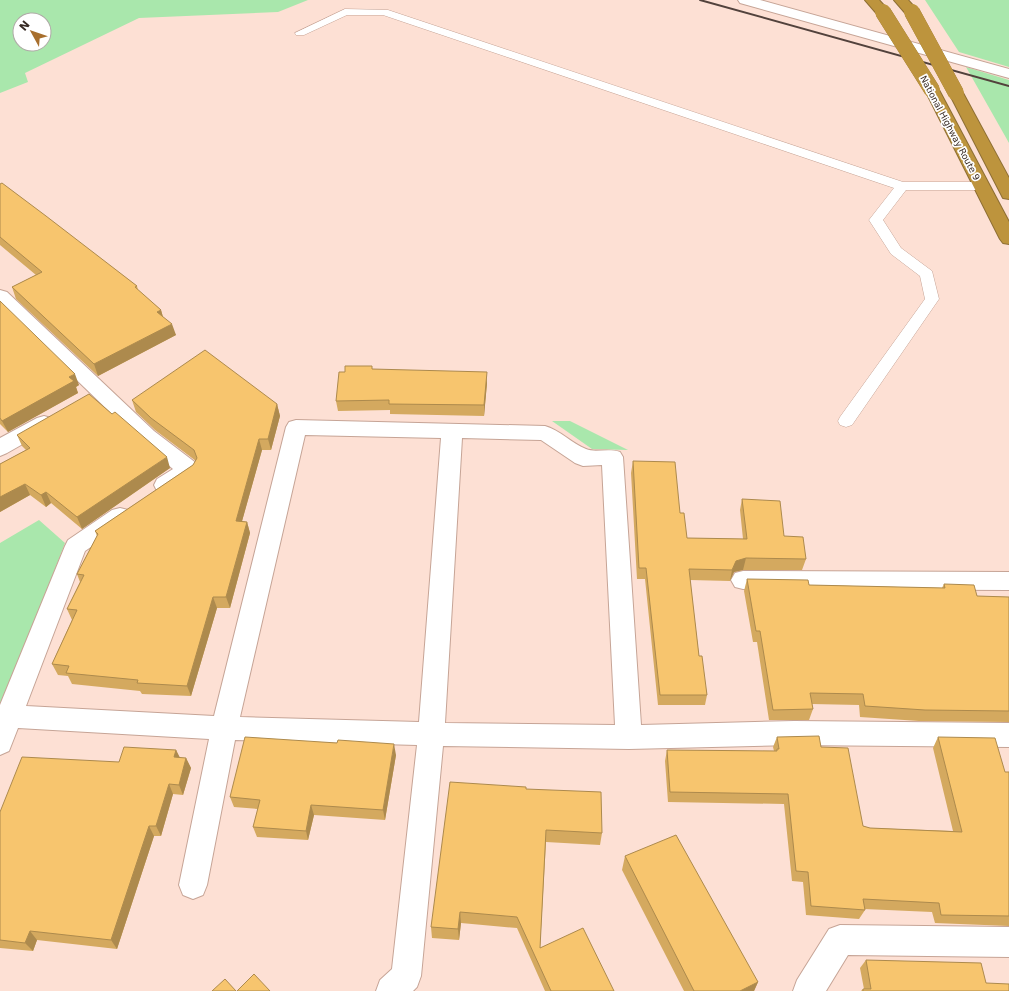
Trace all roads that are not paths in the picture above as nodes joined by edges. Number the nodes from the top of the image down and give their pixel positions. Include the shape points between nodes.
1 (744, 0) edge
2 (872, 0) edge
3 (900, 0) edge
4 (300, 33) dead end
5 (1009, 74) edge
6 (902, 186) junction
7 (982, 186) junction
8 (1009, 194) edge
9 (1009, 239) edge
10 (1, 299) edge
11 (100, 391) junction
12 (80, 402) edge
13 (60, 414) edge
14 (846, 421) dead end
15 (452, 432) junction
16 (0, 448) edge
17 (743, 580) dead end
18 (1009, 581) edge
19 (4, 716) edge
20 (224, 728) junction
21 (431, 734) junction
22 (1009, 735) edge
23 (630, 737) junction
24 (0, 743) edge
25 (193, 885) dead end
26 (1009, 942) edge
27 (403, 986) edge
28 (808, 991) edge

1 - 5 street
2 - 7 highway, National Highway Route 9, bridge via 883,12 932,90
3 - 8 highway, National Highway Route 9, bridge via 912,12
4 - 6 lane via 345,12 384,12
6 - 7 lane
6 - 14 lane via 876,220 896,251 927,274 932,299
7 - 9 highway, National Highway Route 9
10 - 11 street
11 - 12 street
11 - 19 street via 147,436 188,469 76,546
13 - 16 street
15 - 20 street via 296,427
15 - 21 street
15 - 23 street via 544,433 583,458 612,457
17 - 18 street
19 - 20 street
19 - 24 street
20 - 21 street
20 - 25 street
21 - 23 street
21 - 27 street
22 - 23 street via 794,733
26 - 28 street via 840,940

